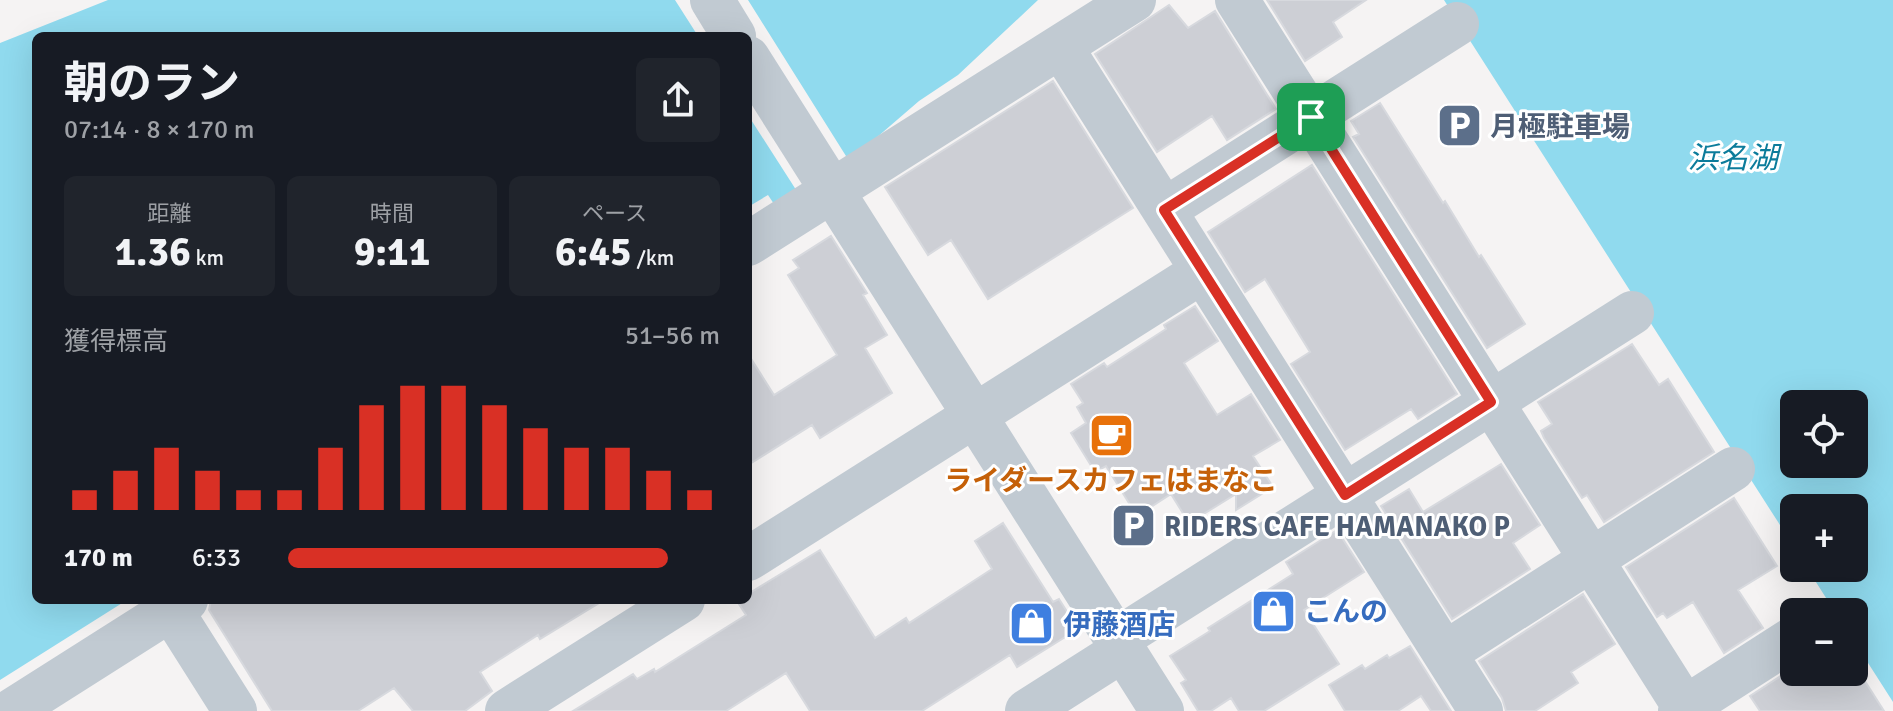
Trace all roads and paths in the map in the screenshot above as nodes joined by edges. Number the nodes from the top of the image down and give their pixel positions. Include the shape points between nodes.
1 (712, 0) edge
2 (1134, 0) edge
3 (1237, 0) edge
4 (1457, 24) dead end
5 (732, 32) edge
6 (1061, 47) junction
7 (752, 64) edge
8 (1311, 117) junction
9 (830, 187) junction
10 (1164, 210) junction
11 (752, 241) edge
12 (1203, 271) junction
13 (1632, 313) dead end
14 (1491, 402) junction
15 (974, 416) junction
16 (1733, 469) dead end
17 (1345, 495) junction
18 (752, 556) edge
19 (1592, 560) junction
20 (677, 604) edge
21 (178, 605) edge
22 (1120, 645) junction
23 (1780, 647) edge
24 (1445, 653) junction
25 (1684, 710) edge
26 (11, 711) edge
27 (235, 711) edge
28 (507, 711) edge
29 (1027, 711) edge
30 (1162, 711) edge
31 (1481, 711) edge

1 - 5 street
2 - 6 street
3 - 8 street
4 - 8 street
6 - 9 street
6 - 10 street
7 - 9 street
8 - 10 street
8 - 14 street
9 - 11 street
9 - 15 street
10 - 12 street
12 - 15 street
12 - 17 street
13 - 14 street
14 - 17 street
14 - 19 street
15 - 18 street
15 - 22 street
16 - 19 street
17 - 22 street
17 - 24 street
19 - 24 street
19 - 25 street
20 - 28 street
21 - 26 street
21 - 27 street
22 - 29 street
22 - 30 street
23 - 25 street
24 - 31 street

